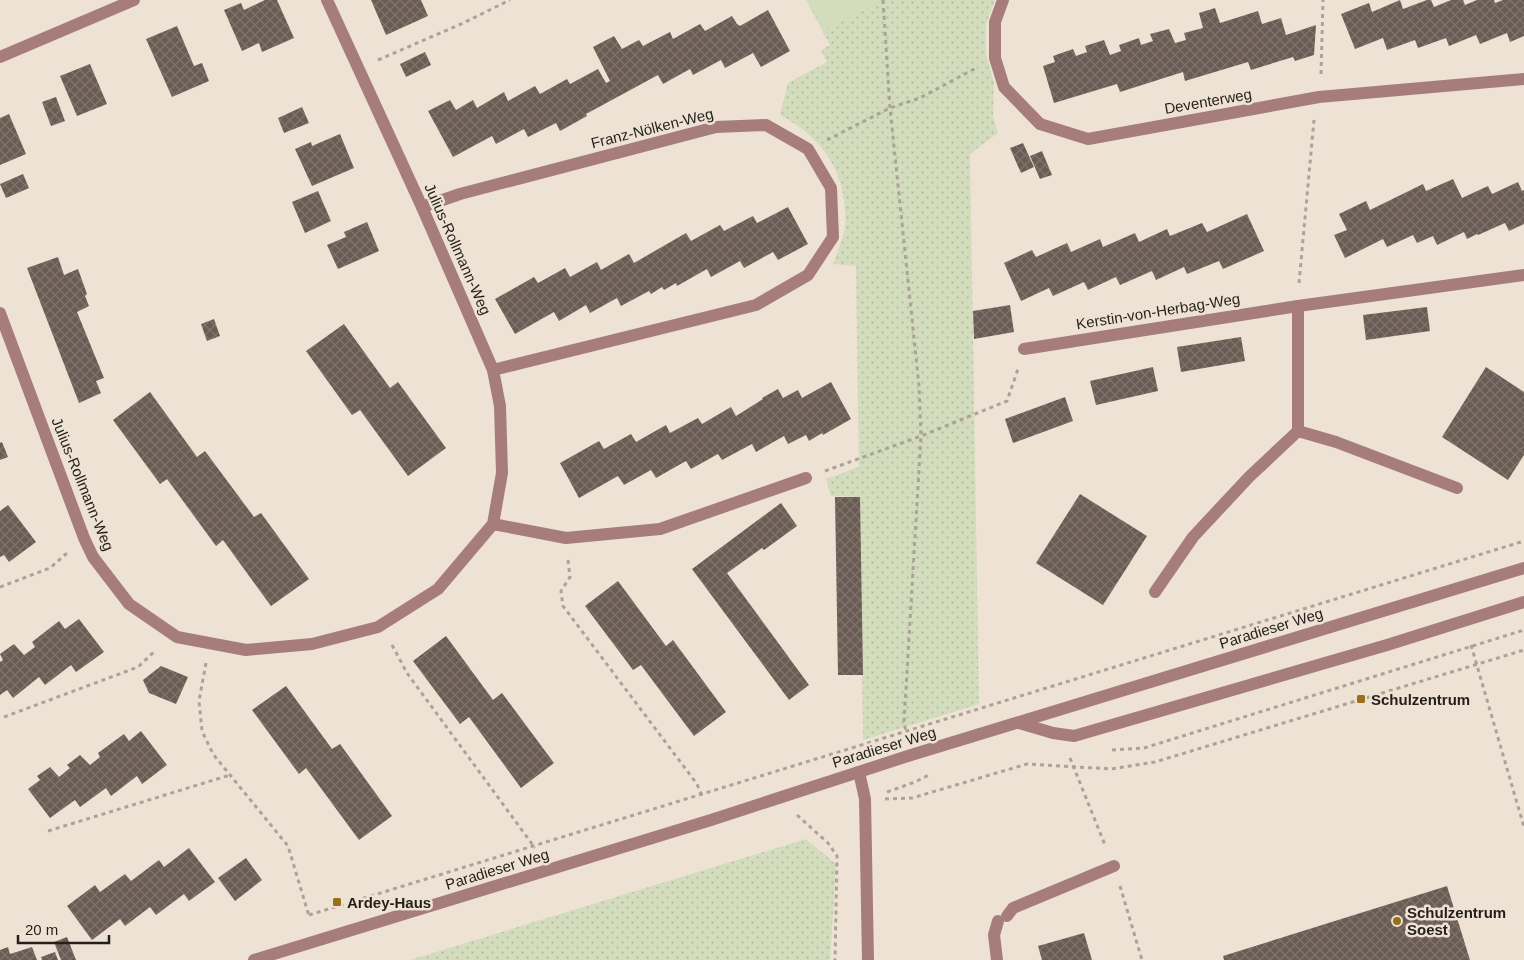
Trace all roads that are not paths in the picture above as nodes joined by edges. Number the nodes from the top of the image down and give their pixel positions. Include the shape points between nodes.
1 (134, 0) edge
2 (327, 0) edge
3 (1003, 0) edge
4 (0, 57) edge
5 (1524, 79) edge
6 (422, 207) junction
7 (1524, 275) edge
8 (1298, 306) junction
9 (0, 313) edge
10 (1024, 348) road end
11 (493, 370) junction
12 (1298, 431) junction
13 (806, 478) road end
14 (1457, 488) dead end
15 (493, 524) junction
16 (1524, 568) edge
17 (1155, 592) dead end
18 (1524, 602) edge
19 (1018, 723) junction
20 (859, 772) junction
21 (1114, 866) dead end
22 (254, 960) edge
23 (868, 960) edge
24 (997, 960) edge

1 - 4 street
2 - 6 street, Julius-Rollmann-Weg
3 - 5 street, Deventerweg via 995,22 995,58 1004,86 1040,124 1088,139 1319,97
6 - 11 street, Julius-Rollmann-Weg
6 - 11 street, Franz-Nölken-Weg via 460,194 716,127 766,125 808,149 831,188 833,237 808,275 756,305
7 - 8 street, Kerstin-von-Herbag-Weg
8 - 10 street, Kerstin-von-Herbag-Weg
8 - 12 street
9 - 15 street, Julius-Rollmann-Weg via 93,557 129,604 177,637 246,650 312,644 378,627 438,589
11 - 15 street, Julius-Rollmann-Weg via 500,406 502,473
12 - 14 street
12 - 17 street via 1193,537
13 - 15 street via 660,529 566,538
16 - 19 street, Paradieser Weg
18 - 19 street via 1074,736
19 - 20 street, Paradieser Weg
20 - 22 street, Paradieser Weg
20 - 23 street via 865,799
21 - 24 street via 1013,908 1002,918 994,936

